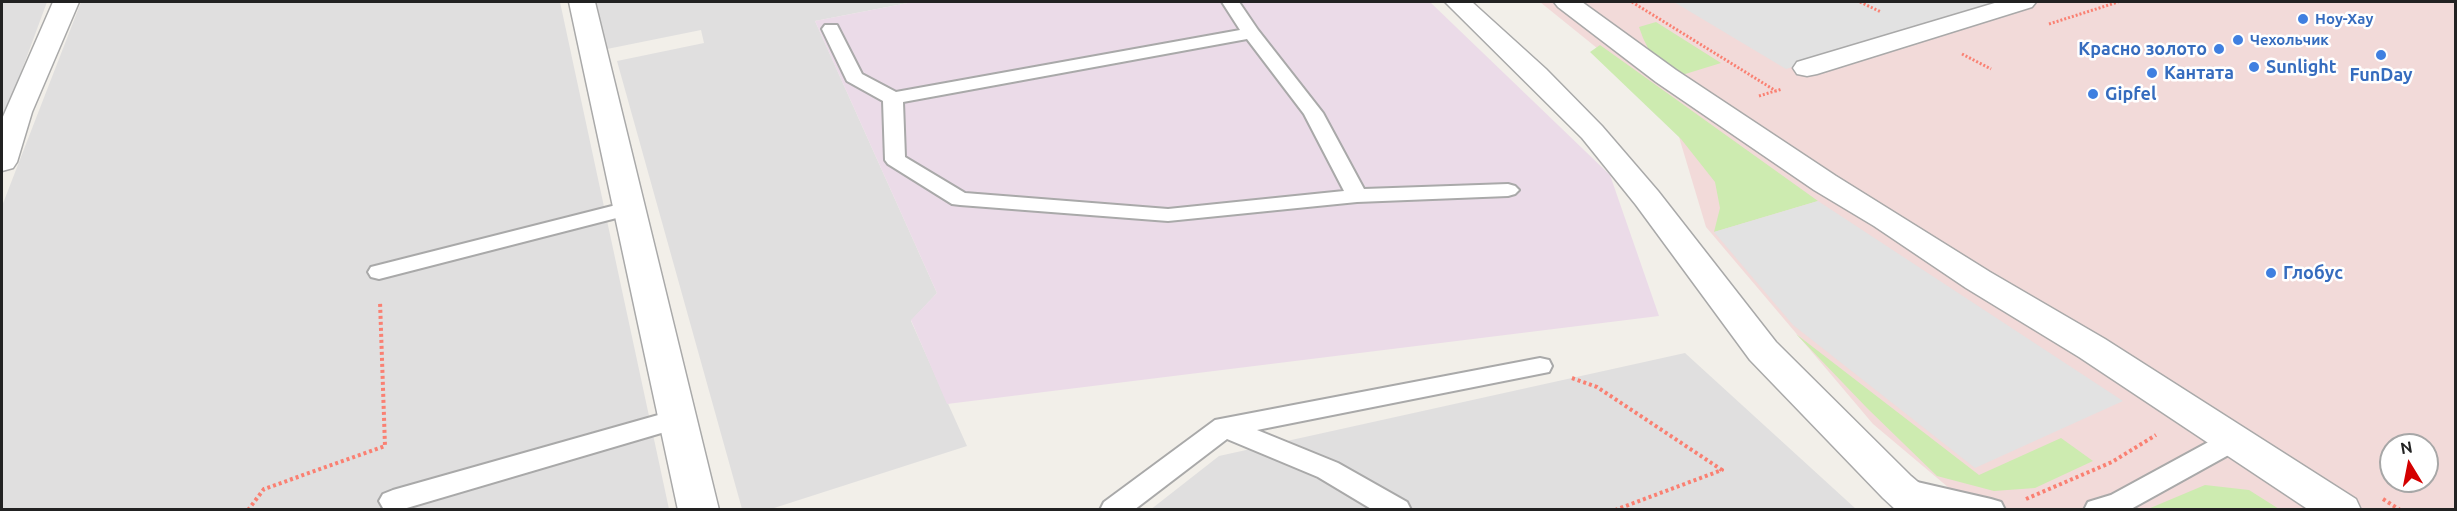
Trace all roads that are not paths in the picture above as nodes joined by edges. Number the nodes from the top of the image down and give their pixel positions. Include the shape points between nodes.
1 (66, 2) edge
2 (582, 2) edge
3 (1231, 2) edge
4 (1458, 2) edge
5 (1567, 2) edge
6 (2023, 2) edge
7 (831, 29) dead end
8 (1251, 33) junction
9 (1807, 68) dead end
10 (893, 98) junction
11 (2, 162) edge
12 (1508, 190) dead end
13 (1357, 196) junction
14 (628, 208) junction
15 (379, 272) road end
16 (1540, 366) road end
17 (676, 418) junction
18 (1224, 427) junction
19 (2234, 440) junction
20 (1910, 498) edge
21 (393, 501) dead end
22 (699, 510) edge
23 (1114, 510) edge
24 (1397, 510) edge
25 (1991, 510) edge
26 (2098, 510) edge
27 (2341, 510) edge

1 - 11 street via 18,112
2 - 14 street
3 - 8 lane
4 - 20 street via 1592,132 1763,351
5 - 19 street via 1666,76 1825,183
6 - 9 street
7 - 10 lane via 854,77
8 - 10 lane
8 - 13 lane via 1313,113
10 - 13 lane via 895,160 960,199 1168,215
12 - 13 lane
14 - 15 lane
14 - 17 street
16 - 18 lane
17 - 21 lane
17 - 22 street
18 - 23 lane
18 - 24 lane via 1328,470
19 - 26 lane via 2121,502
19 - 27 street
20 - 25 lane

